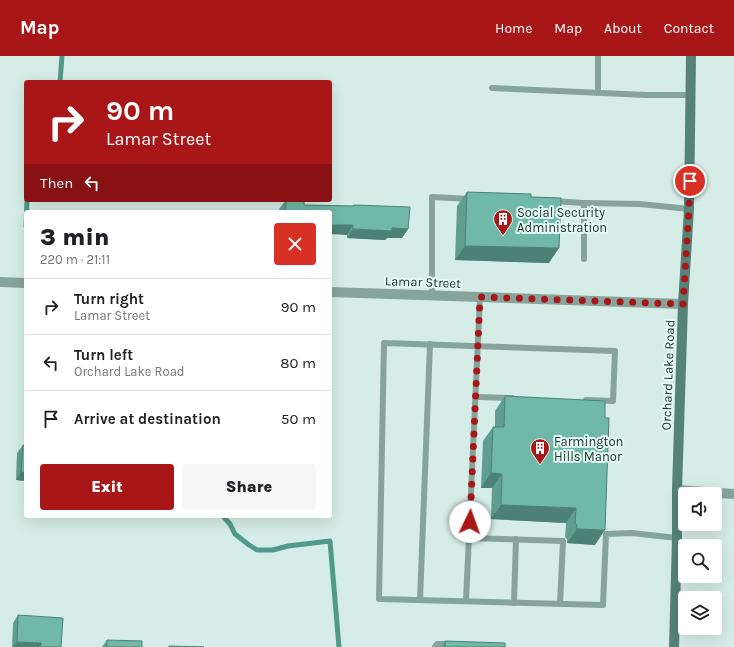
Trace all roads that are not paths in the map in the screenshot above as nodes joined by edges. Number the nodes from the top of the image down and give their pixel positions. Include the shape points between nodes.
1 (598, 56) edge
2 (691, 56) edge
3 (492, 88) dead end
4 (598, 92) junction
5 (691, 95) junction
6 (478, 199) edge
7 (546, 201) edge
8 (584, 203) junction
9 (689, 209) junction
10 (584, 259) dead end
11 (0, 282) edge
12 (24, 282) edge
13 (332, 292) edge
14 (432, 295) junction
15 (480, 297) junction
16 (683, 304) junction
17 (430, 344) junction
18 (478, 346) junction
19 (476, 397) junction
20 (522, 398) edge
21 (582, 400) edge
22 (677, 490) junction
23 (734, 494) edge
24 (470, 538) junction
25 (677, 538) junction
26 (516, 539) junction
27 (420, 600) junction
28 (466, 602) junction
29 (514, 602) junction
30 (560, 604) junction
31 (460, 644) edge
32 (435, 647) edge
33 (674, 647) edge

1 - 4 lane
2 - 5 main road, Orchard Lake Road
3 - 4 lane
4 - 5 lane
5 - 9 main road, Orchard Lake Road
6 - 14 lane via 432,198
7 - 8 lane
8 - 9 lane via 640,204
8 - 10 lane
9 - 16 main road, Orchard Lake Road
11 - 12 street
13 - 14 street, Lamar Street
14 - 15 street, Lamar Street
15 - 16 street, Lamar Street
15 - 18 lane
16 - 22 main road, Orchard Lake Road
17 - 18 lane
17 - 27 lane
17 - 27 lane via 384,343 379,599
18 - 19 lane
18 - 21 lane via 615,351 612,401
19 - 20 lane
19 - 24 lane
22 - 23 street
22 - 25 main road, Orchard Lake Road
24 - 26 lane
24 - 28 lane
25 - 30 lane via 632,533 606,534 603,605
25 - 33 main road, Orchard Lake Road
26 - 29 lane
26 - 30 lane via 563,541
27 - 28 lane
28 - 29 lane
29 - 30 lane
31 - 32 lane via 437,644

